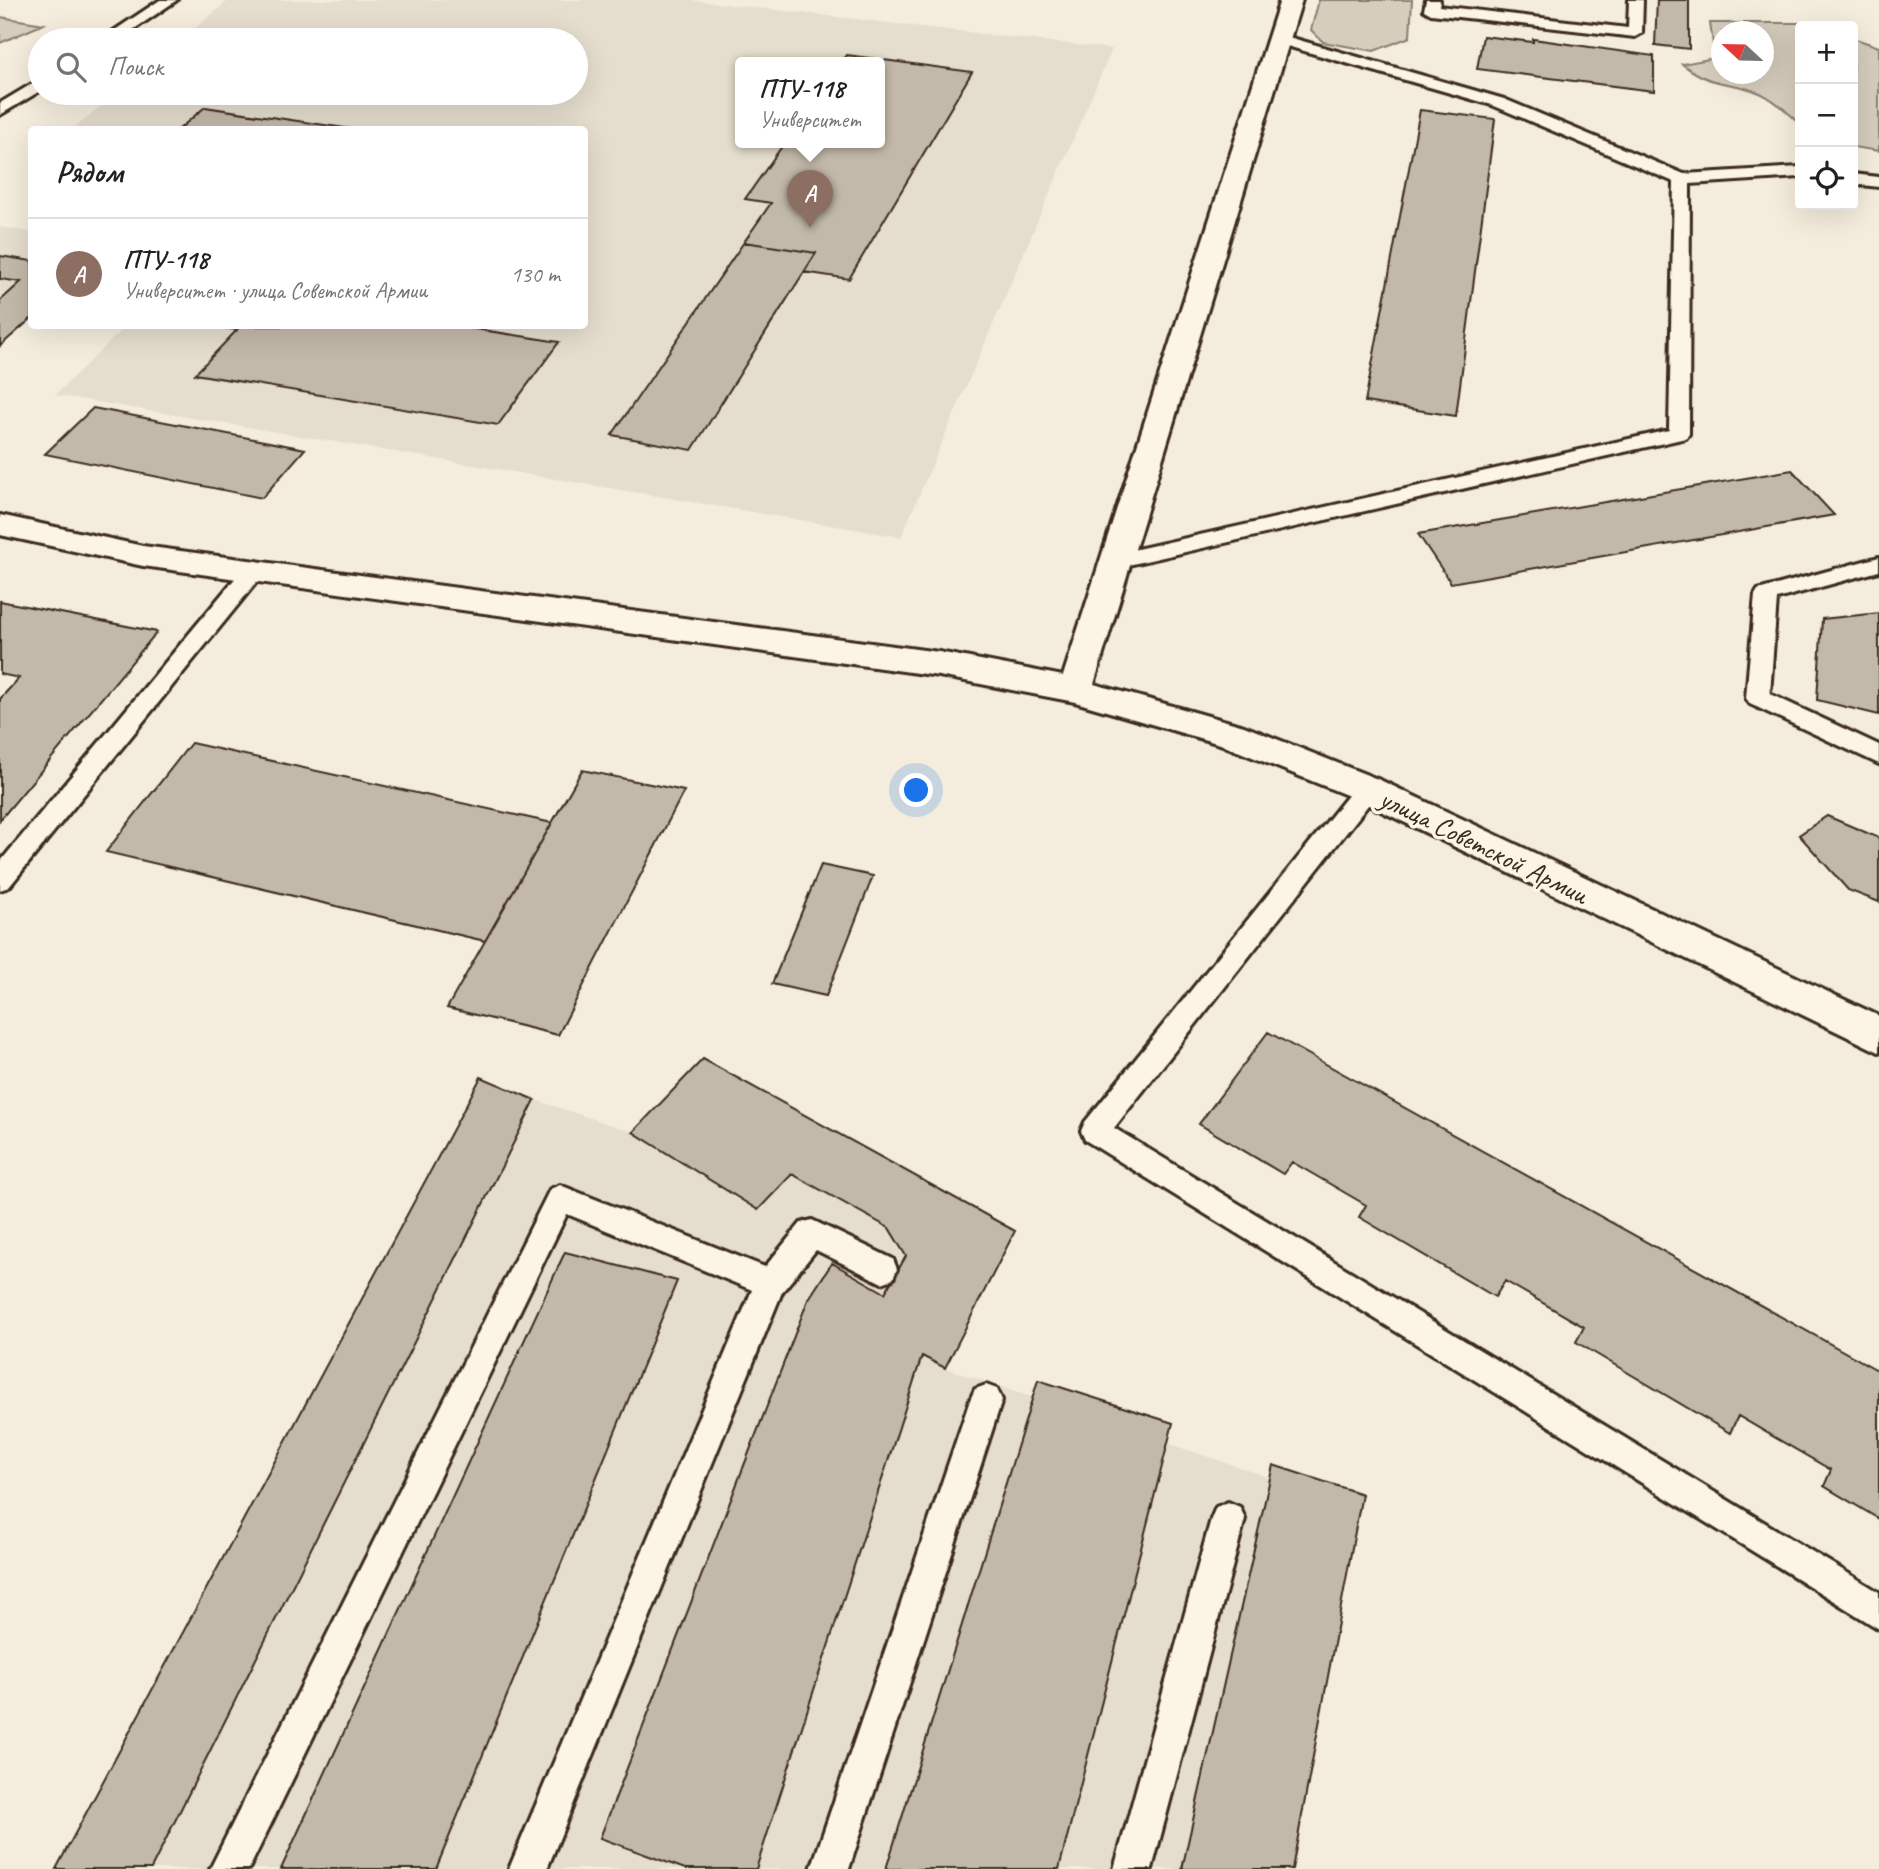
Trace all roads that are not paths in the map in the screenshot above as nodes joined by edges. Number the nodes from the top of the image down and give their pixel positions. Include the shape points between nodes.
1 (170, 0) edge
2 (1291, 0) edge
3 (1433, 0) edge
4 (1636, 0) edge
5 (127, 28) edge
6 (1278, 39) junction
7 (28, 92) edge
8 (0, 110) edge
9 (1795, 172) edge
10 (1682, 179) junction
11 (1858, 180) edge
12 (1879, 182) edge
13 (0, 525) edge
14 (1115, 561) junction
15 (1879, 564) edge
16 (255, 569) junction
17 (1075, 690) junction
18 (1879, 755) edge
19 (1367, 789) junction
20 (0, 880) edge
21 (1879, 1035) edge
22 (882, 1269) dead end
23 (770, 1283) junction
24 (986, 1400) dead end
25 (1228, 1518) dead end
26 (1879, 1612) edge
27 (229, 1869) edge
28 (528, 1869) edge
29 (830, 1869) edge
30 (1133, 1869) edge

1 - 5 lane
2 - 6 street
3 - 4 lane via 1431,10 1635,33
6 - 10 lane via 1498,102
6 - 14 street
7 - 8 lane
9 - 10 lane
10 - 14 lane via 1679,434
11 - 12 lane
13 - 16 street, улица Советской Армии via 143,556
14 - 17 street
15 - 18 lane via 1766,595 1758,698
16 - 17 street, улица Советской Армии via 939,664
16 - 20 lane
17 - 19 street, улица Советской Армии via 1232,735
19 - 21 street, улица Советской Армии
19 - 26 lane via 1095,1131
22 - 23 lane via 812,1233
23 - 27 lane via 560,1198
23 - 28 lane
24 - 29 lane
25 - 30 lane

